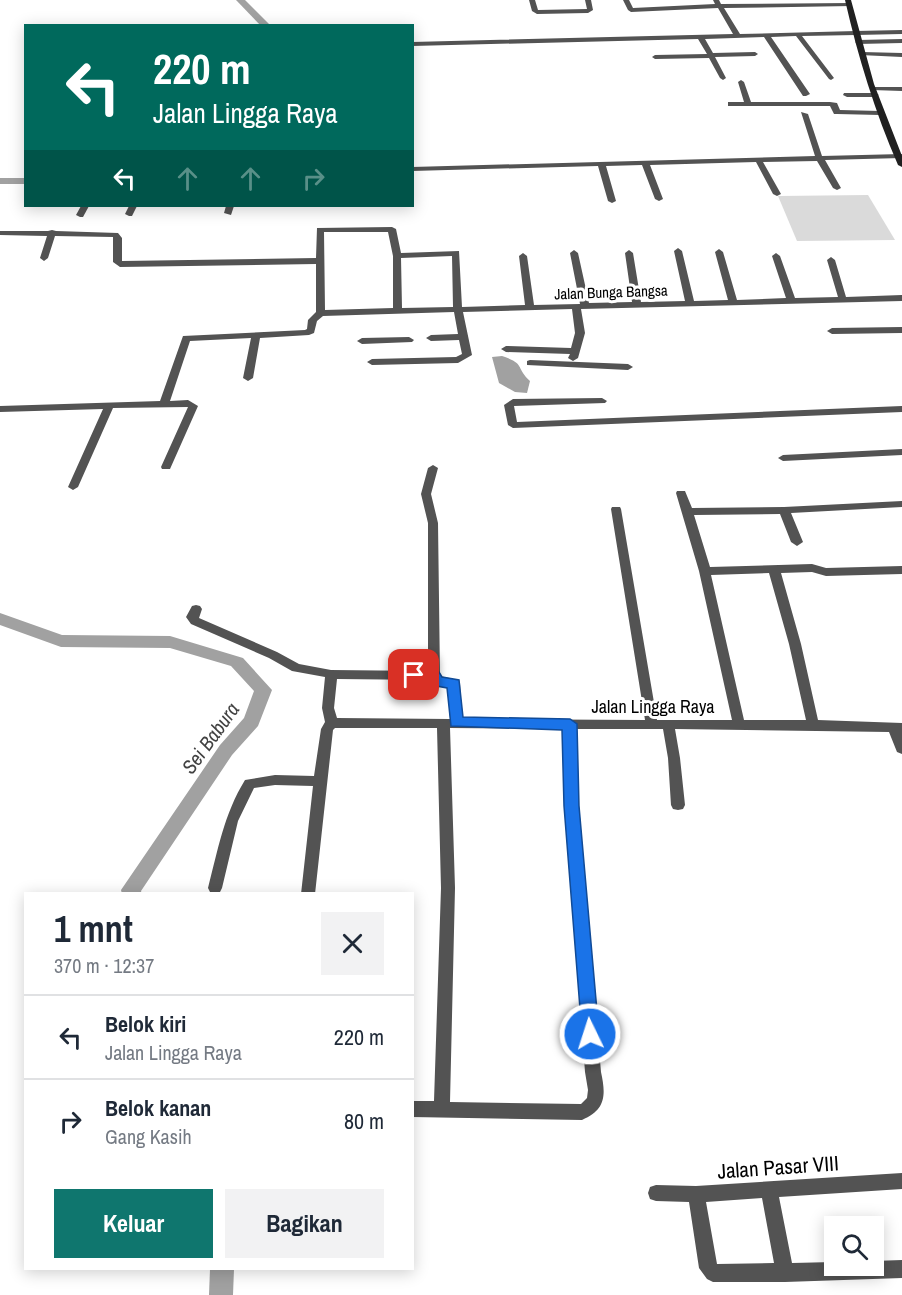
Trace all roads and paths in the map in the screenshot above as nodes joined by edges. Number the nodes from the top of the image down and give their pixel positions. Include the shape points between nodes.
1 (532, 0) edge
2 (588, 0) edge
3 (626, 0) edge
4 (663, 0) edge
5 (772, 2) edge
6 (849, 2) edge
7 (718, 3) edge
8 (667, 9) junction
9 (902, 32) edge
10 (856, 33) junction
11 (798, 34) junction
12 (737, 35) junction
13 (766, 35) junction
14 (700, 36) junction
15 (902, 41) edge
16 (414, 44) edge
17 (859, 44) junction
18 (902, 46) edge
19 (755, 54) dead end
20 (862, 54) junction
21 (711, 55) junction
22 (902, 55) edge
23 (655, 57) dead end
24 (723, 78) dead end
25 (831, 78) dead end
26 (741, 82) dead end
27 (902, 89) edge
28 (875, 92) junction
29 (806, 94) dead end
30 (847, 95) dead end
31 (731, 104) dead end
32 (748, 104) junction
33 (880, 113) junction
34 (804, 114) dead end
35 (900, 156) edge
36 (819, 157) junction
37 (758, 159) junction
38 (645, 163) junction
39 (601, 164) junction
40 (902, 165) edge
41 (414, 169) edge
42 (837, 188) dead end
43 (777, 194) dead end
44 (659, 199) dead end
45 (612, 201) dead end
46 (85, 207) edge
47 (132, 207) edge
48 (80, 214) dead end
49 (129, 214) dead end
50 (52, 232) junction
51 (0, 233) edge
52 (678, 251) dead end
53 (719, 252) dead end
54 (574, 253) dead end
55 (629, 253) dead end
56 (397, 256) junction
57 (523, 256) dead end
58 (776, 256) dead end
59 (44, 258) dead end
60 (831, 260) dead end
61 (320, 261) junction
62 (902, 298) edge
63 (843, 300) junction
64 (733, 302) junction
65 (792, 302) junction
66 (690, 303) junction
67 (637, 304) junction
68 (581, 306) junction
69 (530, 308) junction
70 (458, 309) junction
71 (398, 310) junction
72 (321, 313) junction
73 (902, 330) edge
74 (832, 331) dead end
75 (256, 336) junction
76 (464, 337) junction
77 (431, 338) dead end
78 (362, 341) dead end
79 (506, 349) dead end
80 (574, 351) junction
81 (410, 360) junction
82 (372, 362) dead end
83 (530, 363) dead end
84 (571, 364) junction
85 (628, 366) dead end
86 (248, 378) dead end
87 (602, 401) dead end
88 (164, 404) junction
89 (110, 405) junction
90 (0, 409) edge
91 (902, 409) edge
92 (902, 452) edge
93 (783, 458) dead end
94 (166, 467) dead end
95 (433, 468) dead end
96 (73, 487) dead end
97 (681, 493) dead end
98 (902, 504) edge
99 (616, 509) dead end
100 (784, 510) junction
101 (688, 512) junction
102 (797, 542) dead end
103 (774, 569) junction
104 (902, 570) edge
105 (705, 571) junction
106 (196, 609) dead end
107 (331, 674) junction
108 (434, 676) junction
109 (450, 722) junction
110 (332, 723) junction
111 (570, 724) junction
112 (668, 724) junction
113 (813, 724) junction
114 (651, 725) junction
115 (739, 725) junction
116 (898, 728) edge
117 (902, 749) edge
118 (321, 781) junction
119 (678, 805) dead end
120 (215, 888) dead end
121 (308, 892) edge
122 (414, 1109) edge
123 (442, 1109) junction
124 (902, 1180) edge
125 (769, 1190) junction
126 (656, 1193) dead end
127 (696, 1194) junction
128 (902, 1269) edge
129 (785, 1273) junction

1 - 2 street via 536,12 589,10
3 - 8 street via 631,10
4 - 8 street
5 - 6 street
5 - 7 street
6 - 10 main road
7 - 8 street
7 - 12 street
9 - 10 street
10 - 11 street
10 - 17 main road
11 - 13 street
11 - 25 street
12 - 13 street
12 - 14 street
13 - 29 street
14 - 16 street
14 - 21 street
15 - 17 street
17 - 18 street
17 - 20 main road
19 - 21 street
20 - 22 street
20 - 28 main road
21 - 23 street
21 - 24 street
26 - 32 street
27 - 28 street
28 - 30 street
28 - 33 main road
31 - 32 street
32 - 33 street via 830,104 837,112
33 - 35 main road
34 - 36 street
35 - 36 street
35 - 40 main road
36 - 37 street
36 - 42 street
37 - 38 street
37 - 43 street
38 - 39 street
38 - 44 street
39 - 41 street
39 - 45 street
46 - 48 street
47 - 49 street
50 - 51 street
50 - 59 street
50 - 61 street via 115,235 120,264
52 - 66 street
53 - 64 street
54 - 68 street
55 - 67 street
56 - 61 street via 392,229 320,230
56 - 70 street via 456,254
56 - 71 street
57 - 69 street
58 - 65 street
60 - 63 street
61 - 72 street
62 - 63 street, Jalan Bunga Bangsa
63 - 65 street, Jalan Bunga Bangsa
64 - 65 street, Jalan Bunga Bangsa
64 - 66 street, Jalan Bunga Bangsa
66 - 67 street, Jalan Bunga Bangsa
67 - 68 street, Jalan Bunga Bangsa
68 - 69 street, Jalan Bunga Bangsa
68 - 80 street via 580,333
69 - 70 street, Jalan Bunga Bangsa
70 - 71 street, Jalan Bunga Bangsa
70 - 76 street
71 - 72 street, Jalan Bunga Bangsa
72 - 75 street via 309,332
73 - 74 street
75 - 86 street
75 - 88 street via 186,338
76 - 77 street
76 - 81 street via 467,355 463,358
78 - 81 street via 409,336
79 - 80 street
80 - 84 street
81 - 82 street
83 - 84 street
84 - 85 street
87 - 91 street via 509,405 513,425
88 - 89 street
88 - 94 street via 193,406
89 - 90 street
89 - 96 street
92 - 93 street
95 - 108 street via 426,494 433,524
97 - 101 street
98 - 100 street
99 - 114 street
100 - 101 street
100 - 102 street
101 - 105 street
103 - 104 street
103 - 105 street
103 - 113 street
105 - 115 street
106 - 107 street via 192,619 226,636 296,668
107 - 108 street
107 - 110 street via 328,708
108 - 109 street via 436,681 454,684
109 - 110 street, Jalan Lingga Raya
109 - 111 street, Jalan Lingga Raya
109 - 123 street
110 - 118 street via 327,729
111 - 114 street, Jalan Lingga Raya
111 - 123 street via 572,806 596,1101 582,1112
112 - 114 street, Jalan Lingga Raya
112 - 115 street, Jalan Lingga Raya
112 - 119 street
113 - 115 street, Jalan Lingga Raya
113 - 116 street, Jalan Lingga Raya
116 - 117 street
118 - 120 street via 250,784 228,828
118 - 121 street
122 - 123 street
124 - 125 street, Jalan Pasar VIII
125 - 127 street, Jalan Pasar VIII
125 - 129 street
126 - 127 street, Jalan Pasar VIII
127 - 129 street via 710,1272
128 - 129 street

